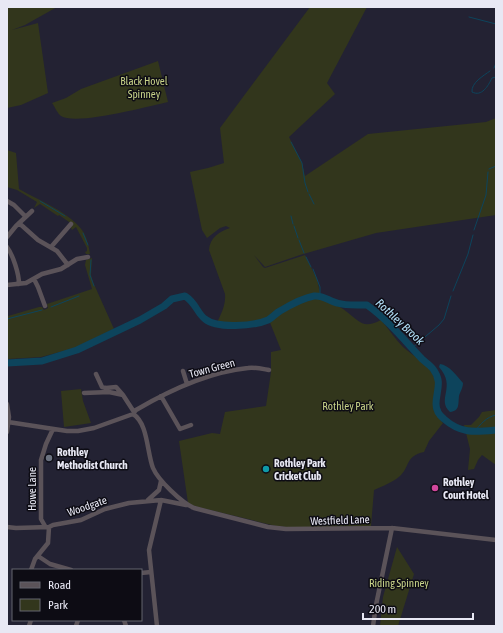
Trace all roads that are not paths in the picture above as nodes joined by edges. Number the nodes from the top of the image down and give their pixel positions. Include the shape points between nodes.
1 (7, 201) edge
2 (32, 211) dead end
3 (25, 216) junction
4 (19, 223) junction
5 (70, 227) dead end
6 (7, 237) edge
7 (7, 247) edge
8 (51, 247) junction
9 (88, 256) dead end
10 (68, 265) junction
11 (34, 279) junction
12 (19, 284) junction
13 (7, 285) edge
14 (43, 305) dead end
15 (269, 370) dead end
16 (183, 371) dead end
17 (96, 376) dead end
18 (187, 384) junction
19 (84, 393) dead end
20 (123, 395) junction
21 (161, 396) junction
22 (7, 404) edge
23 (133, 413) junction
24 (8, 419) edge
25 (191, 425) dead end
26 (53, 429) junction
27 (7, 432) edge
28 (161, 481) junction
29 (148, 500) junction
30 (161, 500) junction
31 (188, 505) junction
32 (47, 526) junction
33 (7, 527) edge
34 (392, 528) junction
35 (496, 540) edge
36 (38, 556) junction
37 (32, 569) edge
38 (68, 569) edge
39 (151, 572) junction
40 (142, 573) edge
41 (157, 626) edge
42 (373, 626) edge

1 - 3 street
2 - 3 street
3 - 4 street
4 - 6 street
4 - 8 street via 38,240
5 - 8 street
7 - 12 street via 18,272
8 - 10 street
9 - 10 street
10 - 11 street
11 - 12 street
11 - 14 street via 39,287
12 - 13 street
15 - 18 street, Town Green via 249,368 230,371
16 - 18 street
17 - 20 street via 102,387 116,387
18 - 21 street, Town Green
19 - 20 street via 109,392
20 - 23 street
21 - 23 street, Town Green
21 - 25 street via 180,429
22 - 24 street
23 - 26 street, Town Green via 81,431
23 - 28 street via 143,428 152,465
24 - 26 street, Town Green
24 - 27 street
26 - 32 street, Howe Lane via 40,465 41,519
28 - 29 street via 160,490
28 - 31 street
29 - 30 street, Woodgate
29 - 32 street, Woodgate via 121,504 81,520
30 - 31 street, Woodgate
30 - 39 street via 149,547
31 - 34 street, Westfield Lane via 282,529
32 - 33 street, Woodgate
32 - 36 street via 48,543
34 - 35 street, Westfield Lane
34 - 42 street
36 - 37 street
36 - 38 street via 50,564
39 - 40 street
39 - 41 street

